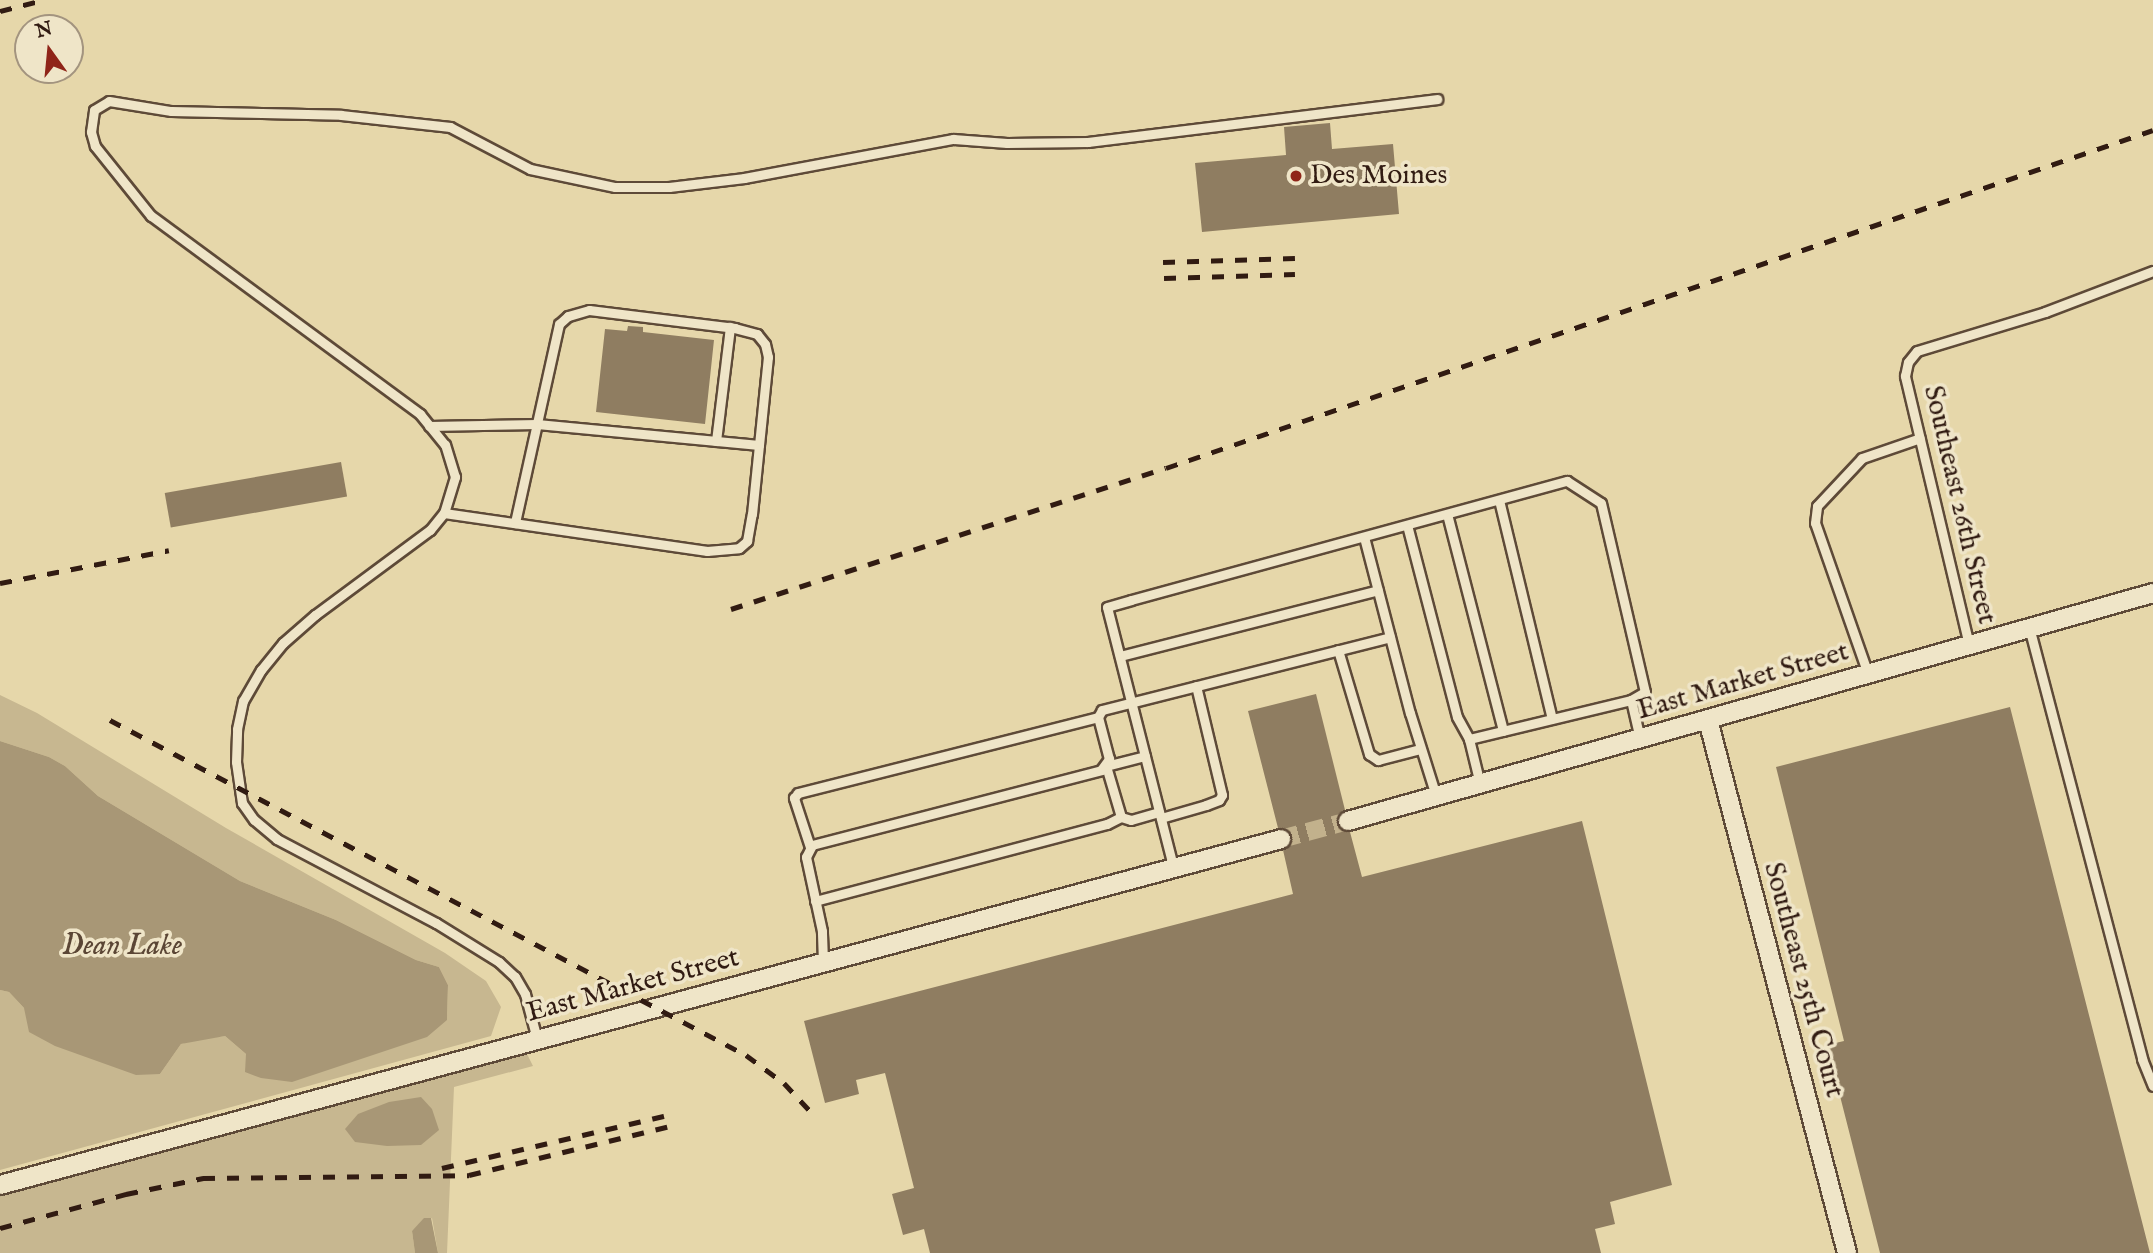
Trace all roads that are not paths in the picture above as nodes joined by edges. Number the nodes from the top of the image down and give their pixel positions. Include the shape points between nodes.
1 (1437, 99) dead end
2 (2153, 271) edge
3 (730, 327) junction
4 (537, 424) junction
5 (429, 426) junction
6 (1920, 438) junction
7 (716, 441) junction
8 (759, 445) junction
9 (1499, 500) junction
10 (444, 513) junction
11 (1447, 514) junction
12 (515, 523) junction
13 (1407, 525) junction
14 (1364, 537) junction
15 (1378, 590) junction
16 (2153, 593) edge
17 (2029, 628) junction
18 (1390, 637) junction
19 (1969, 645) junction
20 (1338, 650) junction
21 (1120, 656) junction
22 (1868, 674) junction
23 (1196, 686) junction
24 (1631, 700) junction
25 (1131, 702) junction
26 (1098, 717) junction
27 (1552, 719) junction
28 (1708, 720) junction
29 (1503, 731) junction
30 (1469, 739) junction
31 (1640, 739) junction
32 (1420, 749) junction
33 (1145, 756) junction
34 (1106, 766) junction
35 (1480, 784) junction
36 (1436, 796) junction
37 (1160, 815) junction
38 (1121, 817) junction
39 (1348, 821) tunnel mouth
40 (1281, 839) tunnel mouth
41 (810, 847) junction
42 (1174, 870) junction
43 (815, 901) junction
44 (823, 962) junction
45 (537, 1039) junction
46 (2153, 1086) edge
47 (0, 1185) edge
48 (1847, 1253) edge

1 - 5 lane via 1088,142 953,139 744,178 669,187 615,187 530,169 439,125 341,115 171,111 109,101 94,110 94,146 151,216 420,414
2 - 6 lane, Southeast 26th Street via 2045,312 1917,351 1905,376
3 - 4 lane via 589,310 568,316 559,324
3 - 7 lane
3 - 8 lane via 757,334 765,344 768,357
4 - 5 lane
4 - 7 lane
4 - 12 lane
5 - 10 lane via 444,444 455,477
6 - 19 lane, Southeast 26th Street
6 - 22 lane via 1862,458 1817,506 1815,523
7 - 8 lane
8 - 12 lane via 747,541 739,548 707,551
9 - 11 lane
9 - 24 lane via 1567,481 1601,503 1645,692
9 - 27 lane
10 - 12 lane
10 - 45 lane via 420,538 315,614 261,670 243,701 237,729 242,803 277,839 436,923 499,962 525,995
11 - 13 lane
11 - 29 lane
13 - 14 lane
13 - 30 lane via 1457,717
14 - 15 lane
14 - 21 lane via 1107,607
15 - 18 lane
15 - 21 lane
16 - 17 street, East Market Street
17 - 19 street, East Market Street
17 - 46 lane via 2142,1059
18 - 20 lane
18 - 32 lane
19 - 22 street, East Market Street
20 - 23 lane
20 - 32 lane via 1369,754 1378,760
21 - 25 lane
22 - 28 street, East Market Street
23 - 25 lane
23 - 37 lane via 1222,795 1206,805
24 - 27 lane
24 - 31 lane
25 - 26 lane via 1102,710
25 - 33 lane
26 - 34 lane via 1108,753
26 - 41 lane via 797,793 794,798
27 - 29 lane
28 - 31 street, East Market Street
28 - 48 street, Southeast 25th Court
29 - 30 lane
30 - 35 lane
31 - 35 street, East Market Street
32 - 36 lane
33 - 34 lane
33 - 37 lane
34 - 38 lane
34 - 41 lane via 821,840
35 - 36 street, East Market Street
36 - 39 street, East Market Street
37 - 38 lane
37 - 42 lane
38 - 43 lane
40 - 42 street, East Market Street
41 - 43 lane via 806,857
42 - 44 street, East Market Street
43 - 44 lane
44 - 45 street, East Market Street
45 - 47 street, East Market Street

